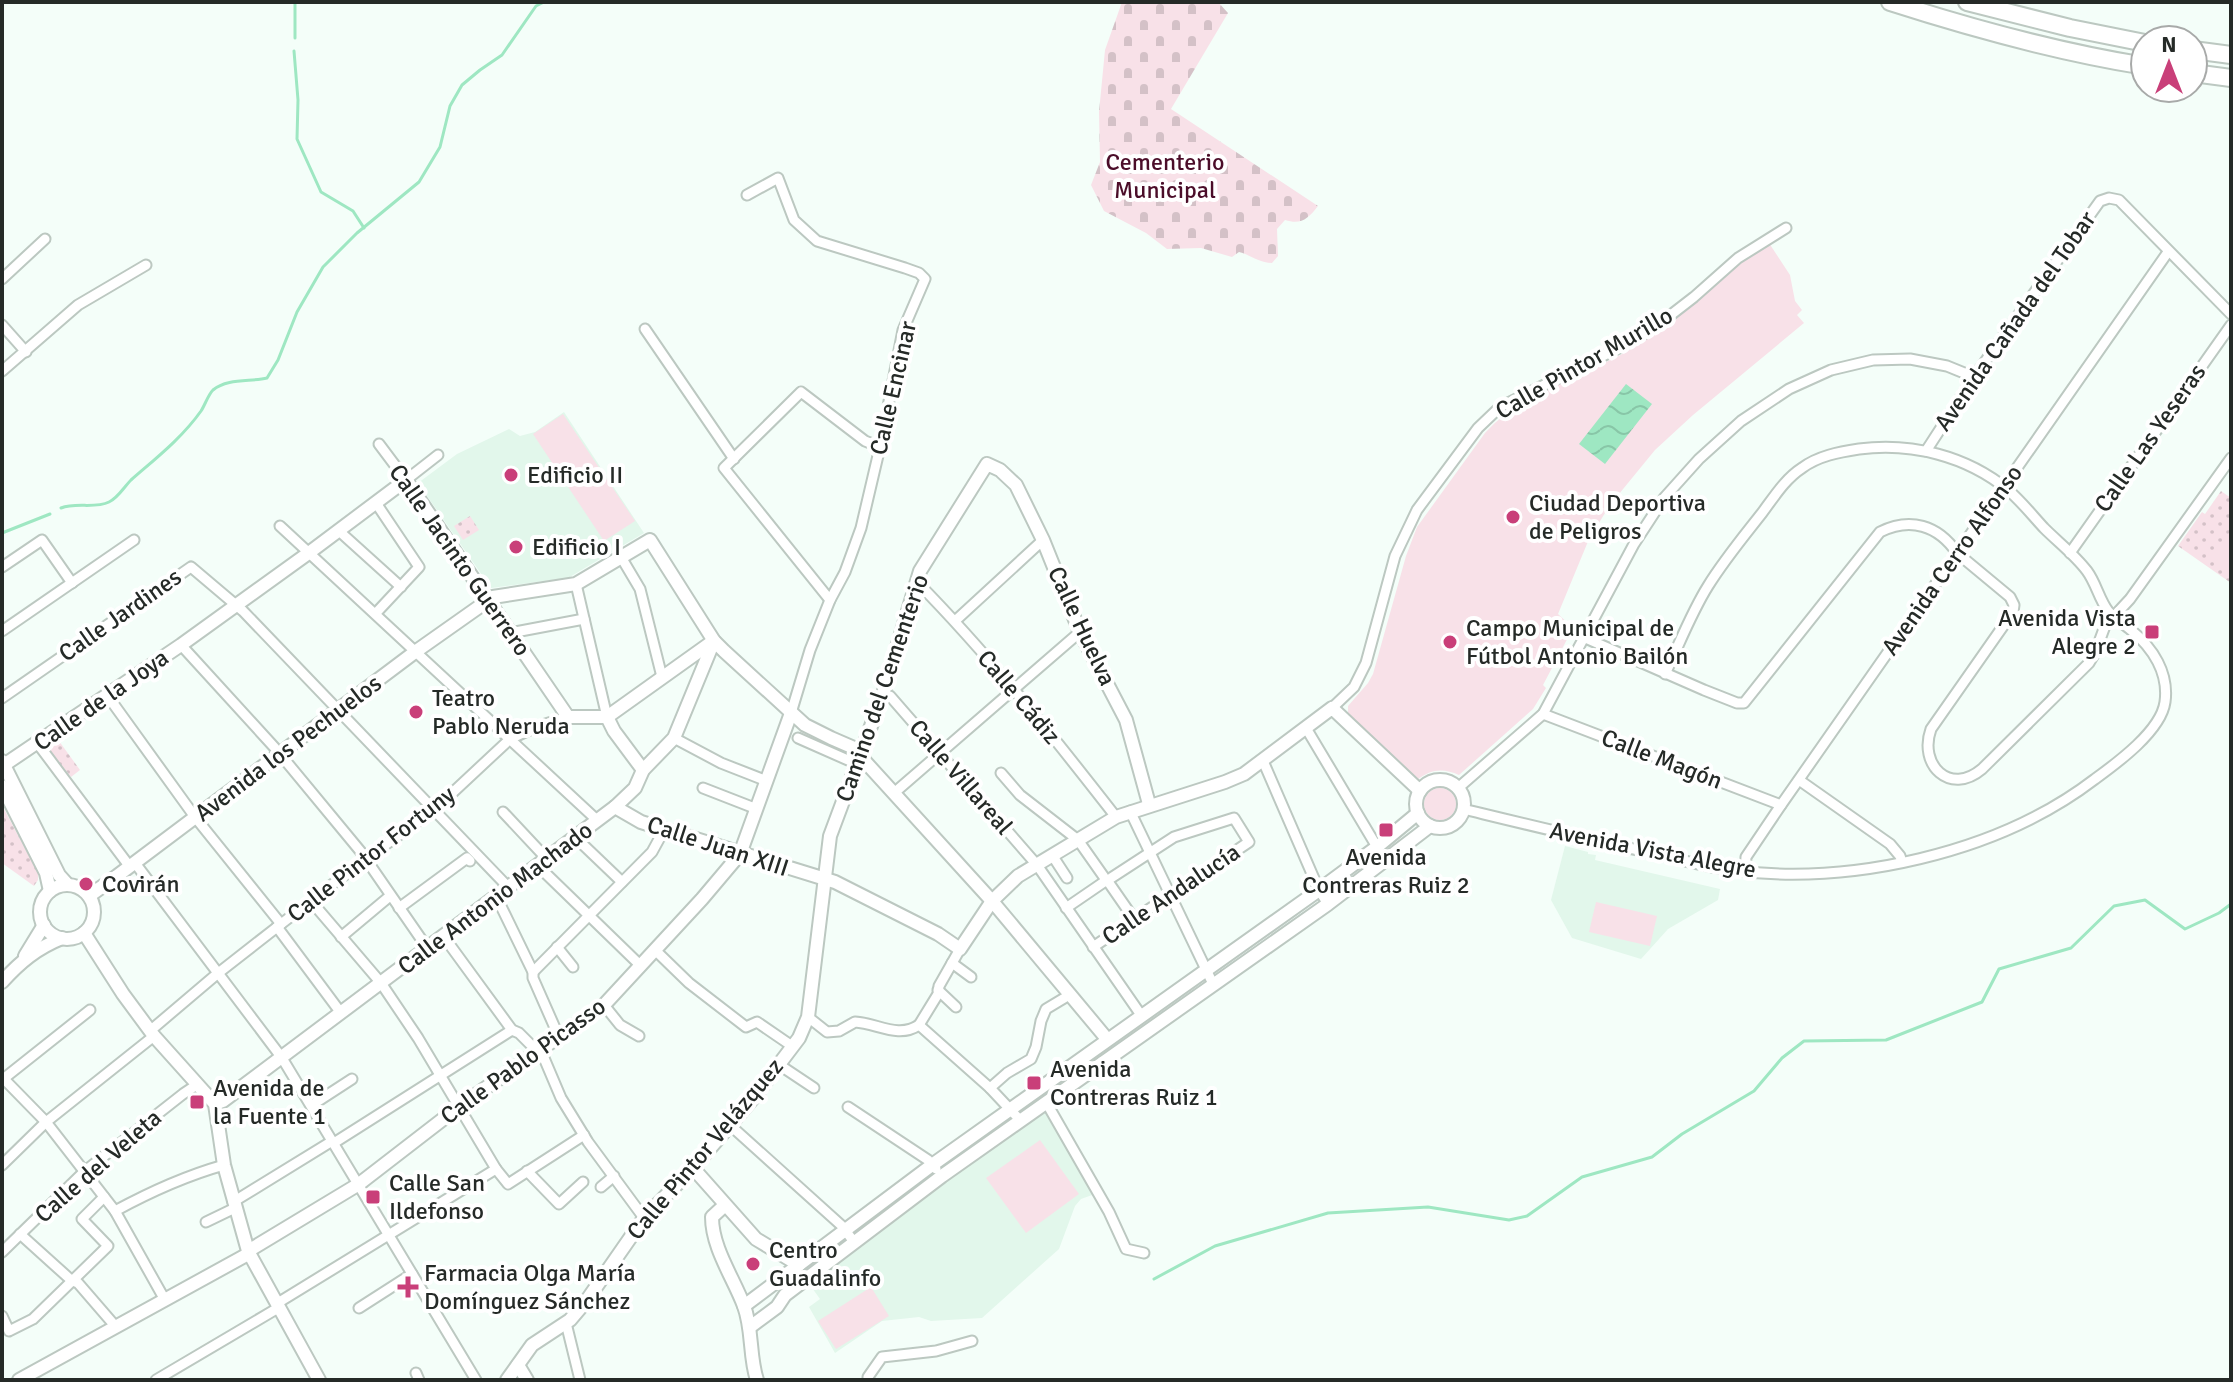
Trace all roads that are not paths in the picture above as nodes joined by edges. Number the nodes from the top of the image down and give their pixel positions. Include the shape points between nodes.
1 (1890, 2) edge
2 (1967, 2) edge
3 (2129, 40) edge
4 (2209, 52) edge
5 (2231, 55) edge
6 (2129, 63) edge
7 (2209, 75) edge
8 (2231, 78) edge
9 (747, 195) dead end
10 (1786, 228) dead end
11 (45, 239) dead end
12 (2168, 252) junction
13 (146, 265) dead end
14 (2, 279) edge
15 (2231, 314) edge
16 (2, 325) edge
17 (2231, 325) edge
18 (645, 329) dead end
19 (26, 352) junction
20 (2, 371) edge
21 (1974, 377) junction
22 (379, 444) dead end
23 (880, 447) junction
24 (1926, 451) junction
25 (438, 455) dead end
26 (2231, 458) edge
27 (734, 459) junction
28 (987, 464) joint
29 (406, 480) junction
30 (2003, 486) junction
31 (376, 503) junction
32 (280, 526) dead end
33 (339, 531) junction
34 (134, 540) dead end
35 (1043, 540) junction
36 (310, 552) junction
37 (1957, 553) junction
38 (2070, 553) junction
39 (621, 557) junction
40 (2, 567) edge
41 (917, 582) junction
42 (72, 583) junction
43 (576, 584) junction
44 (401, 587) junction
45 (830, 600) junction
46 (488, 601) junction
47 (235, 605) junction
48 (376, 613) junction
49 (2114, 616) junction
50 (584, 619) junction
51 (955, 621) junction
52 (2, 631) edge
53 (1080, 632) junction
54 (510, 633) junction
55 (1583, 637) junction
56 (714, 641) junction
57 (181, 645) junction
58 (415, 652) junction
59 (1665, 674) junction
60 (662, 677) junction
61 (1014, 688) junction
62 (883, 694) junction
63 (107, 695) junction
64 (2, 698) edge
65 (1332, 708) junction
66 (337, 711) junction
67 (791, 713) junction
68 (1543, 714) junction
69 (568, 717) junction
70 (607, 717) junction
71 (1306, 728) junction
72 (674, 738) junction
73 (798, 738) dead end
74 (510, 739) junction
75 (38, 744) junction
76 (939, 752) junction
77 (280, 754) junction
78 (859, 757) junction
79 (1263, 761) junction
80 (3, 766) edge
81 (643, 770) junction
82 (1001, 773) dead end
83 (1799, 780) junction
84 (767, 781) junction
85 (2, 786) edge
86 (703, 788) dead end
87 (1458, 788) junction
88 (1420, 791) junction
89 (894, 793) junction
90 (1149, 804) junction
91 (1781, 805) junction
92 (615, 807) junction
93 (757, 809) junction
94 (1463, 809) junction
95 (434, 810) junction
96 (1130, 811) junction
97 (503, 812) dead end
98 (1418, 813) junction
99 (195, 817) junction
100 (1116, 817) junction
101 (598, 821) junction
102 (1430, 826) junction
103 (664, 830) junction
104 (576, 838) junction
105 (1078, 840) junction
106 (1377, 847) junction
107 (1150, 851) junction
108 (740, 854) junction
109 (1052, 855) junction
110 (364, 860) junction
111 (469, 860) dead end
112 (1902, 862) junction
113 (542, 863) junction
114 (132, 865) junction
115 (1037, 865) junction
116 (1745, 872) junction
117 (1067, 878) dead end
118 (824, 879) junction
119 (1107, 880) junction
120 (622, 882) junction
121 (68, 885) junction
122 (508, 887) junction
123 (1319, 890) junction
124 (50, 891) junction
125 (89, 896) junction
126 (390, 896) junction
127 (496, 896) junction
128 (1170, 896) junction
129 (311, 901) junction
130 (992, 901) junction
131 (1328, 904) junction
132 (399, 908) junction
133 (1066, 908) junction
134 (589, 916) junction
135 (1134, 919) junction
136 (44, 925) junction
137 (279, 925) junction
138 (84, 933) junction
139 (341, 937) junction
140 (444, 937) junction
141 (62, 938) junction
142 (557, 947) junction
143 (1093, 947) junction
144 (428, 949) junction
145 (960, 949) junction
146 (655, 950) junction
147 (23, 959) junction
148 (952, 963) junction
149 (641, 966) junction
150 (573, 967) dead end
151 (1206, 970) junction
152 (533, 972) junction
153 (217, 974) junction
154 (971, 977) dead end
155 (2, 982) edge
156 (381, 983) junction
157 (1213, 984) junction
158 (938, 990) junction
159 (1071, 994) junction
160 (604, 1005) junction
161 (956, 1007) dead end
162 (90, 1010) dead end
163 (341, 1013) junction
164 (1141, 1015) junction
165 (808, 1017) junction
166 (919, 1025) junction
167 (512, 1030) junction
168 (152, 1033) junction
169 (639, 1036) dead end
170 (559, 1037) junction
171 (1107, 1039) junction
172 (792, 1046) junction
173 (538, 1051) junction
174 (1116, 1052) junction
175 (282, 1058) junction
176 (778, 1064) junction
177 (442, 1075) junction
178 (3, 1079) edge
179 (352, 1079) dead end
180 (198, 1084) junction
181 (814, 1088) dead end
182 (990, 1088) junction
183 (1046, 1102) junction
184 (215, 1104) junction
185 (312, 1105) junction
186 (460, 1106) junction
187 (848, 1107) dead end
188 (1011, 1109) junction
189 (1020, 1120) junction
190 (46, 1122) junction
191 (731, 1126) junction
192 (584, 1135) junction
193 (333, 1142) junction
194 (2, 1165) edge
195 (224, 1165) junction
196 (932, 1165) junction
197 (693, 1168) junction
198 (496, 1169) junction
199 (85, 1171) junction
200 (527, 1171) junction
201 (614, 1176) junction
202 (942, 1176) junction
203 (583, 1182) dead end
204 (359, 1184) junction
205 (601, 1187) dead end
206 (104, 1197) junction
207 (234, 1205) junction
208 (725, 1205) junction
209 (115, 1211) junction
210 (644, 1218) junction
211 (206, 1222) dead end
212 (844, 1229) junction
213 (20, 1234) junction
214 (389, 1235) junction
215 (854, 1242) junction
216 (2, 1252) edge
217 (249, 1252) junction
218 (1144, 1253) dead end
219 (799, 1265) junction
220 (412, 1274) junction
221 (71, 1280) junction
222 (165, 1300) junction
223 (277, 1306) junction
224 (744, 1306) junction
225 (359, 1308) dead end
226 (2, 1316) edge
227 (566, 1323) junction
228 (116, 1327) junction
229 (750, 1327) junction
230 (972, 1341) dead end
231 (518, 1365) junction
232 (753, 1377) edge
233 (19, 1380) edge
234 (156, 1380) edge
235 (319, 1380) edge
236 (476, 1380) edge
237 (507, 1380) edge
238 (527, 1380) edge
239 (580, 1380) edge
240 (868, 1380) edge

1 - 6 highway via 2031,44
2 - 3 highway
4 - 5 highway
7 - 8 highway
9 - 23 street, Calle Encinar via 778,178 794,220 817,241 925,279 903,330
10 - 65 street, Calle Pintor Murillo via 1738,258 1654,328 1500,407 1478,428 1417,510 1395,556 1366,663 1354,687
11 - 14 street
12 - 15 street
12 - 21 street, Avenida Cañada del Tobar via 2119,200 2100,201
12 - 30 street, Avenida Cerro Alfonso
13 - 19 street via 78,305
16 - 19 street
17 - 38 street, Calle Las Yeseras
18 - 27 street
19 - 20 street
21 - 24 street, Avenida Cañada del Tobar
21 - 55 street via 1910,359 1873,360 1831,370 1789,389 1741,421 1664,498
22 - 29 street, Calle Jacinto Guerrero
23 - 27 street via 801,392
23 - 45 street, Calle Encinar via 861,528
24 - 30 street, Avenida Vista Alegre via 1965,464
24 - 59 street, Avenida Vista Alegre via 1869,448 1833,454 1789,478 1707,588
25 - 29 street
26 - 49 street
27 - 45 street via 724,468
28 - 35 street, Calle Huelva via 1016,485
28 - 41 street, Camino del Cementerio
29 - 31 street, Calle de la Joya
29 - 46 street, Calle Jacinto Guerrero
30 - 37 street, Avenida Cerro Alfonso
30 - 38 street, Avenida Vista Alegre
31 - 33 street, Calle de la Joya
31 - 44 street via 419,567
32 - 36 street
33 - 36 street, Calle de la Joya
33 - 44 street
34 - 42 street
35 - 51 street
35 - 53 street, Calle Huelva
36 - 47 street, Calle de la Joya
36 - 48 street
37 - 49 street via 2014,605 1927,739 1935,769 1948,777 1967,778 1982,769 2089,663
37 - 59 street via 1932,530 1918,525 1906,523 1880,532 1744,703
37 - 83 street, Avenida Cerro Alfonso
38 - 49 street, Avenida Vista Alegre via 2087,570
39 - 43 street
39 - 56 street via 650,540
39 - 60 street via 640,589
40 - 42 street via 42,540
41 - 51 street, Calle Cádiz
41 - 62 street, Camino del Cementerio
42 - 52 street
43 - 46 street
43 - 50 street
44 - 48 street
45 - 67 street, Calle Encinar
46 - 54 street, Calle Jacinto Guerrero
46 - 58 street, Avenida los Pechuelos
47 - 57 street, Calle de la Joya
47 - 64 street, Calle Jardines via 191,567
47 - 66 street
48 - 58 street
49 - 112 street, Avenida Vista Alegre via 2143,640 2160,666 2165,705 2156,723 2108,769 2044,811 1978,840
50 - 54 street
50 - 70 street
51 - 61 street, Calle Cádiz
53 - 61 street
53 - 90 street, Calle Huelva via 1126,720
54 - 69 street, Calle Jacinto Guerrero
55 - 59 street
55 - 68 street
56 - 60 street
56 - 67 street
56 - 72 street, Calle Antonio Machado
57 - 63 street, Calle de la Joya
57 - 77 street
58 - 66 street, Avenida los Pechuelos
58 - 74 street
60 - 70 street
61 - 76 street
61 - 100 street, Calle Cádiz
62 - 76 street, Calle Villareal
62 - 78 street, Camino del Cementerio
63 - 75 street, Calle de la Joya
63 - 99 street
65 - 71 street, Calle Pintor Murillo
65 - 88 street
66 - 77 street, Avenida los Pechuelos
66 - 95 street
67 - 78 street
67 - 84 street
68 - 87 street
68 - 91 street, Calle Magón
69 - 70 street, Calle Pintor Fortuny
69 - 74 street, Calle Pintor Fortuny
70 - 81 street
71 - 79 street, Calle Pintor Murillo
71 - 106 street
72 - 81 street, Calle Antonio Machado
72 - 84 street
73 - 78 street
74 - 95 street, Calle Pintor Fortuny
74 - 101 street
75 - 80 street, Calle de la Joya
75 - 114 street
76 - 89 street
76 - 115 street, Calle Villareal
77 - 99 street, Avenida los Pechuelos
77 - 110 street
78 - 89 street
78 - 118 street, Camino del Cementerio via 830,836
79 - 90 street, Calle Pintor Murillo via 1225,782
79 - 123 street
80 - 121 street
81 - 92 street, Calle Antonio Machado via 635,788
82 - 105 street via 1020,795
83 - 91 street, Avenida Cerro Alfonso
83 - 112 street via 1890,844
84 - 93 street
85 - 124 street
86 - 93 street
87 - 88 street via 1440,780
87 - 94 street
88 - 98 street
89 - 130 street
90 - 96 street, Calle Pintor Murillo
91 - 116 street, Avenida Cerro Alfonso via 1746,857
92 - 101 street, Calle Antonio Machado
92 - 103 street, Calle Juan XIII
93 - 108 street
94 - 102 street via 1449,826
94 - 116 street, Avenida Vista Alegre
95 - 110 street, Calle Pintor Fortuny
95 - 122 street
96 - 100 street, Calle Pintor Murillo
96 - 107 street
97 - 113 street
98 - 102 street
98 - 106 street
99 - 114 street, Avenida los Pechuelos
99 - 137 street
100 - 105 street, Calle Pintor Murillo
101 - 104 street, Calle Antonio Machado
102 - 131 street
103 - 108 street, Calle Juan XIII
103 - 120 street via 652,852
104 - 113 street, Calle Antonio Machado
104 - 120 street
105 - 109 street, Calle Pintor Murillo
105 - 119 street
106 - 123 street
107 - 119 street
107 - 128 street
107 - 128 street, Calle Andalucía via 1174,837 1234,818 1249,842
108 - 118 street, Calle Juan XIII
108 - 146 street, Calle Pablo Picasso
109 - 115 street, Calle Pintor Murillo
109 - 117 street
110 - 126 street
110 - 129 street, Calle Pintor Fortuny
111 - 132 street
112 - 116 street, Avenida Vista Alegre via 1833,873
113 - 122 street, Calle Antonio Machado
113 - 134 street
114 - 125 street, Avenida los Pechuelos
114 - 153 street
115 - 130 street, Calle Pintor Murillo
115 - 133 street, Calle Villareal
118 - 145 street, Calle Juan XIII
118 - 165 street, Calle Pintor Velázquez
119 - 133 street
119 - 135 street
120 - 134 street
121 - 124 street
121 - 125 street
122 - 127 street, Calle Antonio Machado
123 - 131 street
123 - 151 street
124 - 136 street via 42,904
125 - 138 street via 94,918
126 - 132 street
126 - 139 street
127 - 140 street, Calle Antonio Machado
127 - 152 street
128 - 135 street, Calle Andalucía
128 - 151 street
129 - 137 street, Calle Pintor Fortuny
129 - 139 street
130 - 145 street, Calle Pintor Murillo
130 - 159 street
131 - 157 street
132 - 144 street
133 - 143 street, Calle Villareal
134 - 142 street
134 - 149 street
135 - 143 street, Calle Andalucía
136 - 141 street
136 - 147 street
137 - 153 street, Calle Pintor Fortuny
137 - 163 street
138 - 141 street
138 - 168 street
139 - 156 street
140 - 144 street, Calle Antonio Machado
140 - 167 street
141 - 147 street
142 - 150 street
142 - 152 street
143 - 164 street, Calle Villareal
144 - 156 street, Calle Antonio Machado
145 - 148 street, Calle Pintor Murillo
146 - 149 street, Calle Pablo Picasso
146 - 172 street via 746,1027 757,1022
147 - 155 street
148 - 154 street
148 - 158 street, Calle Pintor Murillo
149 - 160 street, Calle Pablo Picasso
151 - 157 street
151 - 164 street
152 - 170 street
153 - 168 street, Calle Pintor Fortuny
153 - 175 street
156 - 163 street, Calle Antonio Machado
156 - 177 street
157 - 174 street
158 - 161 street
158 - 166 street, Calle Pintor Murillo
159 - 171 street
159 - 182 street via 1046,1009 1031,1059
160 - 169 street via 620,1025
160 - 170 street, Calle Pablo Picasso
162 - 178 street
163 - 175 street, Calle Antonio Machado
164 - 171 street
165 - 166 street via 827,1032 855,1022 895,1031
165 - 172 street, Calle Pintor Velázquez
166 - 182 street
167 - 173 street
167 - 177 street
168 - 180 street
168 - 190 street, Calle Pintor Fortuny
170 - 173 street, Calle Pablo Picasso
171 - 174 street
171 - 188 street
172 - 176 street, Calle Pintor Velázquez
173 - 186 street, Calle Pablo Picasso
173 - 192 street
174 - 183 street
175 - 184 street, Calle Antonio Machado
175 - 185 street
176 - 181 street
176 - 191 street, Calle Pintor Velázquez
177 - 186 street
177 - 193 street
178 - 190 street
179 - 185 street
180 - 184 street
180 - 199 street, Calle del Veleta
182 - 188 street
183 - 189 street
183 - 218 street via 1126,1249
184 - 195 street
185 - 193 street
186 - 198 street
186 - 204 street, Calle Pablo Picasso
187 - 196 street
188 - 189 street
188 - 196 street
189 - 202 street
190 - 194 street, Calle Pintor Fortuny
190 - 199 street
191 - 197 street, Calle Pintor Velázquez
191 - 212 street
192 - 200 street
192 - 201 street
193 - 204 street
193 - 207 street
195 - 207 street
195 - 209 street via 162,1186
196 - 202 street
196 - 212 street
197 - 208 street
197 - 210 street, Calle Pintor Velázquez
198 - 200 street via 508,1184
198 - 214 street
199 - 206 street
199 - 213 street, Calle del Veleta
200 - 203 street via 559,1204
201 - 205 street
201 - 210 street
202 - 215 street
204 - 214 street
204 - 217 street, Calle Pablo Picasso
206 - 209 street
206 - 221 street via 82,1219 108,1246
207 - 211 street
207 - 217 street
208 - 219 street via 756,1239
208 - 224 street via 712,1224
209 - 222 street
210 - 227 street, Calle Pintor Velázquez
212 - 215 street
212 - 219 street
213 - 216 street, Calle del Veleta
213 - 221 street
214 - 220 street
214 - 223 street
215 - 229 street
217 - 222 street, Calle Pablo Picasso
217 - 223 street
219 - 224 street
220 - 225 street
220 - 236 street
221 - 226 street via 33,1319 9,1331
221 - 228 street
222 - 228 street, Calle Pablo Picasso
223 - 234 street
223 - 235 street
224 - 229 street
227 - 231 street, Calle Pintor Velázquez via 532,1345
227 - 239 street
228 - 233 street, Calle Pablo Picasso
229 - 232 street
230 - 240 street via 882,1357
231 - 237 street, Calle Pintor Velázquez
231 - 238 street

